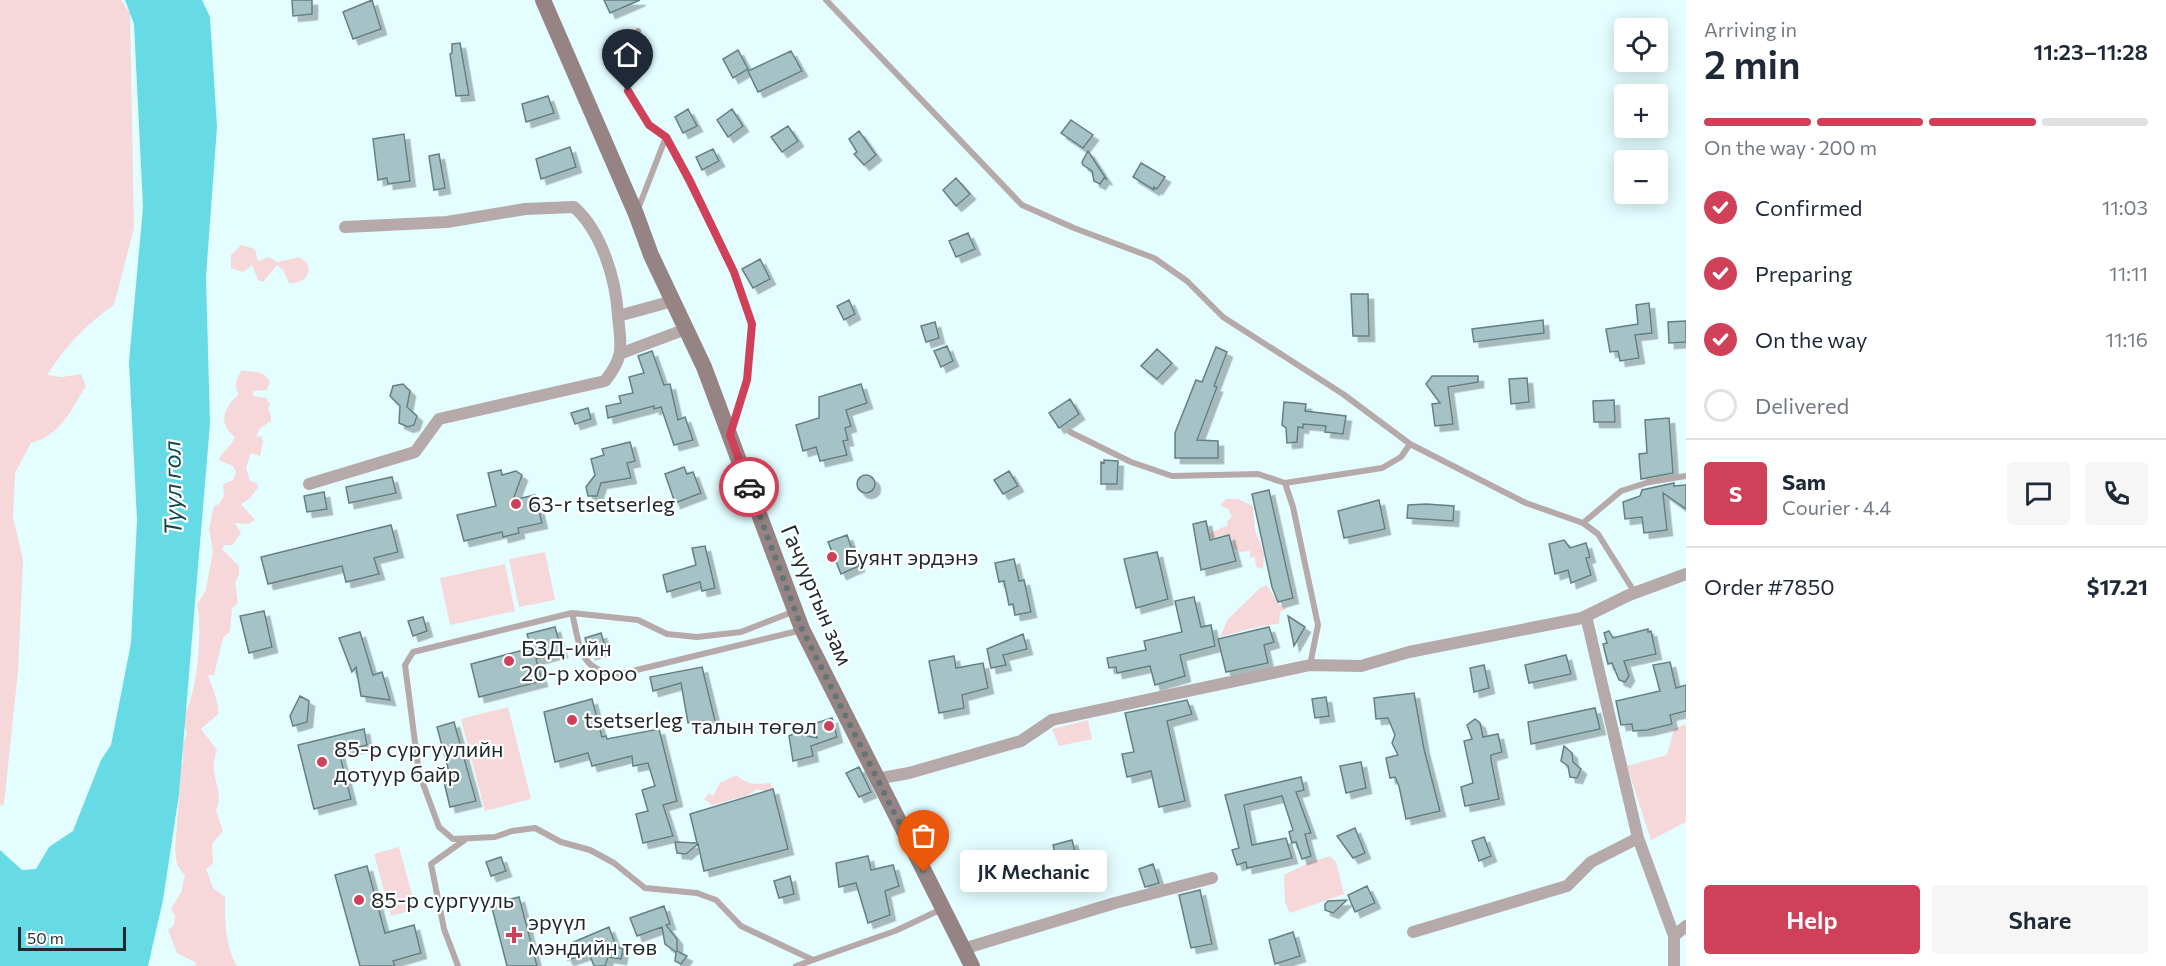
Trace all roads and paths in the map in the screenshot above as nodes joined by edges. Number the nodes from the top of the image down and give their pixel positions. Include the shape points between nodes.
1 (543, 0) edge
2 (826, 0) edge
3 (638, 31) dead end
4 (666, 137) junction
5 (636, 214) junction
6 (345, 227) dead end
7 (673, 301) junction
8 (618, 316) junction
9 (686, 329) junction
10 (622, 353) junction
11 (1070, 432) dead end
12 (730, 435) junction
13 (1410, 444) junction
14 (1686, 476) edge
15 (1285, 483) junction
16 (309, 484) dead end
17 (1583, 523) junction
18 (1686, 574) edge
19 (1635, 593) junction
20 (795, 611) junction
21 (572, 613) junction
22 (1586, 616) junction
23 (802, 629) junction
24 (1310, 664) junction
25 (876, 779) junction
26 (467, 838) junction
27 (1638, 838) junction
28 (1212, 878) dead end
29 (943, 909) junction
30 (1686, 927) edge
31 (1413, 933) dead end
32 (1674, 936) junction
33 (963, 948) junction
34 (813, 960) junction
35 (458, 966) edge
36 (796, 966) edge
37 (972, 966) edge
38 (1674, 966) edge

1 - 5 main road, Гачууртын зам
2 - 13 lane via 1022,206 1154,258 1187,280 1223,317 1343,394
3 - 4 lane via 620,46 615,58 617,69 649,125
4 - 5 lane
4 - 12 lane via 734,272 752,324 747,380
5 - 7 main road, Гачууртын зам
6 - 8 street via 447,222 525,209 574,207 583,215 602,250 617,294
7 - 8 street
7 - 9 main road, Гачууртын зам
8 - 10 street
9 - 10 street
9 - 12 main road, Гачууртын зам
10 - 16 street via 605,381 439,419 415,452
11 - 15 lane via 1131,462 1172,476 1258,474
12 - 20 main road, Гачууртын зам
13 - 15 lane via 1401,457 1383,468
13 - 17 lane via 1526,503
14 - 17 lane via 1621,491
15 - 24 lane via 1318,625
17 - 19 lane via 1598,534
18 - 19 street
19 - 22 street
20 - 21 lane via 741,632 697,637 667,634 638,620
20 - 23 main road, Гачууртын зам
21 - 23 lane via 584,660 602,674 620,674
21 - 26 lane via 413,652 405,665 418,772 439,828 453,839
22 - 24 street via 1409,652 1361,666
22 - 27 street
23 - 25 main road, Гачууртын зам
24 - 25 street via 1052,720 1021,741
25 - 29 main road, Гачууртын зам
26 - 34 lane via 495,837 535,828 606,858 645,888 697,892 716,900 741,926
26 - 35 lane via 431,864 444,929
27 - 31 street via 1591,862 1567,886
27 - 32 street
28 - 33 street
29 - 33 main road, Гачууртын зам
29 - 34 lane
30 - 32 street
32 - 38 street
33 - 37 main road, Гачууртын зам
34 - 36 lane

